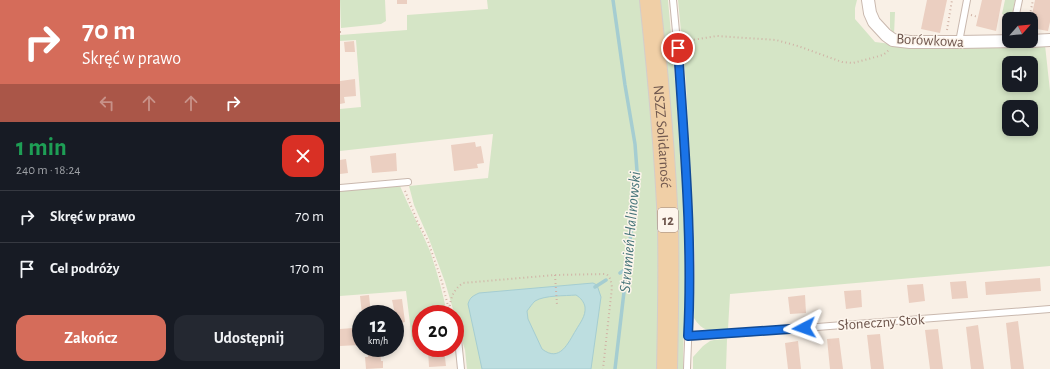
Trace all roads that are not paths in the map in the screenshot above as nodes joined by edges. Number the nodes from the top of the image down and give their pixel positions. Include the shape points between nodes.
1 (650, 0) edge
2 (673, 0) edge
3 (868, 0) edge
4 (967, 0) edge
5 (1019, 0) edge
6 (1016, 12) edge
7 (1050, 40) edge
8 (1002, 41) edge
9 (1038, 41) edge
10 (959, 42) junction
11 (405, 182) road end
12 (340, 188) edge
13 (1050, 309) edge
14 (688, 336) junction
15 (460, 357) edge
16 (461, 369) edge
17 (667, 369) edge
18 (687, 369) edge

1 - 17 main road, NSZZ Solidarność / 12 via 667,204
2 - 14 lane via 686,161 690,276
3 - 10 street, Borówkowa via 874,22 893,40
4 - 10 lane
5 - 6 lane
7 - 9 street
8 - 10 street, Borówkowa
11 - 12 lane
13 - 14 lane, Słoneczny Stok
14 - 18 lane
15 - 16 lane

